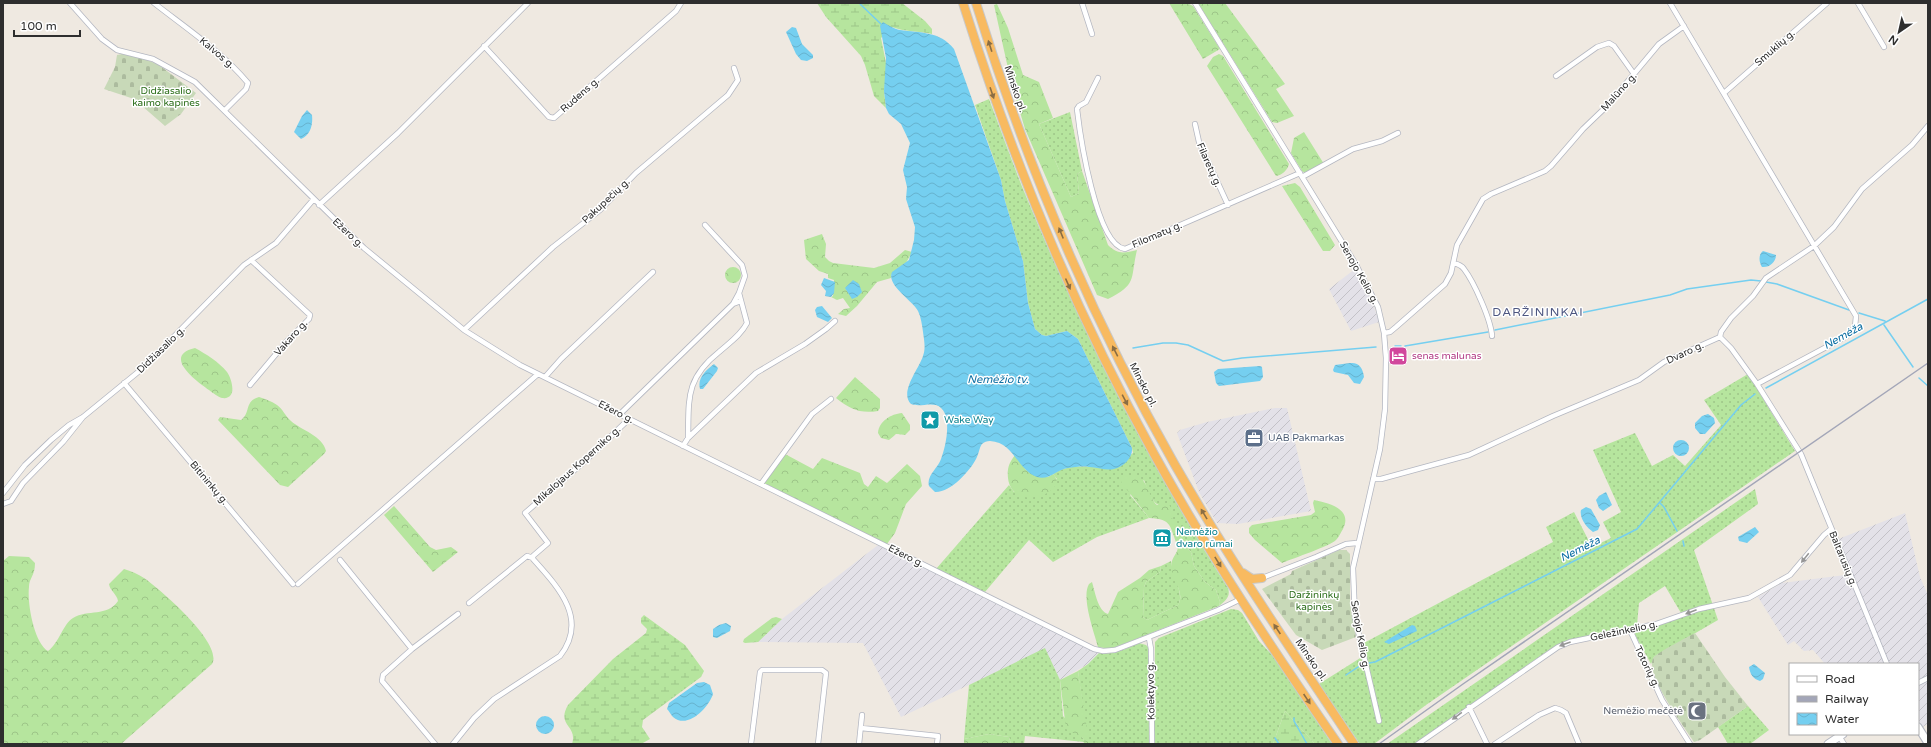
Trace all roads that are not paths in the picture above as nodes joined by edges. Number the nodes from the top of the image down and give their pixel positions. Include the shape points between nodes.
1 (70, 3) edge
2 (154, 3) edge
3 (528, 3) edge
4 (681, 3) edge
5 (962, 3) edge
6 (976, 3) edge
7 (1082, 3) edge
8 (1195, 3) edge
9 (1671, 3) edge
10 (1827, 3) edge
11 (1858, 3) edge
12 (1684, 26) junction
13 (1092, 34) dead end
14 (484, 46) junction
15 (1884, 47) dead end
16 (734, 68) dead end
17 (1634, 74) junction
18 (1556, 76) dead end
19 (1098, 78) dead end
20 (1724, 93) junction
21 (225, 110) junction
22 (1195, 124) dead end
23 (1928, 126) edge
24 (1398, 133) dead end
25 (1301, 175) junction
26 (313, 200) junction
27 (318, 205) junction
28 (1228, 205) junction
29 (705, 225) dead end
30 (1814, 246) junction
31 (251, 260) junction
32 (1454, 263) junction
33 (653, 272) dead end
34 (740, 293) junction
35 (741, 301) junction
36 (733, 304) junction
37 (835, 321) dead end
38 (464, 330) junction
39 (1384, 333) junction
40 (1492, 336) dead end
41 (1720, 337) junction
42 (538, 374) junction
43 (544, 377) junction
44 (124, 383) junction
45 (1757, 384) junction
46 (250, 385) dead end
47 (831, 399) dead end
48 (620, 414) junction
49 (83, 417) junction
50 (629, 419) junction
51 (688, 438) junction
52 (683, 446) junction
53 (1373, 479) junction
54 (761, 484) junction
55 (3, 493) edge
56 (3, 504) edge
57 (1831, 529) junction
58 (1357, 543) junction
59 (533, 558) junction
60 (340, 560) dead end
61 (1240, 571) junction
62 (1262, 578) junction
63 (1257, 598) junction
64 (1241, 599) junction
65 (470, 603) dead end
66 (458, 614) dead end
67 (1630, 630) junction
68 (1149, 638) junction
69 (412, 649) junction
70 (1887, 663) edge
71 (1928, 678) edge
72 (1919, 682) edge
73 (1469, 707) junction
74 (862, 715) dead end
75 (1378, 721) dead end
76 (861, 728) junction
77 (1919, 729) edge
78 (1841, 735) edge
79 (1354, 743) edge
80 (1928, 743) edge
81 (435, 744) edge
82 (452, 744) edge
83 (751, 744) edge
84 (818, 744) edge
85 (859, 744) edge
86 (937, 744) edge
87 (1152, 744) edge
88 (1338, 744) edge
89 (1418, 744) edge
90 (1487, 744) edge
91 (1494, 744) edge
92 (1579, 744) edge
93 (1690, 744) edge
94 (1828, 744) edge
95 (1844, 744) edge

1 - 21 street, Ežero g. via 108,44 122,52 153,59 184,75 205,90
2 - 21 street, Kalvos g. via 216,52 248,83
3 - 14 street
4 - 14 street, Rudens g. via 676,11 554,118 549,117
5 -> 64 highway via 1013,151 1074,296 1154,454
61 -> 6 highway, Minsko pl. via 1175,465 1096,314 1033,168
7 - 13 street
8 - 25 street, Senojo Kelio g.
9 - 12 street
10 - 20 street, Smuklių g.
11 - 15 street
12 - 17 street, Malūno g. via 1659,44
12 - 20 street
14 - 27 street via 398,133
16 - 38 street, Pakupečių g. via 738,80 728,95 636,173 600,210 553,248
17 - 18 street via 1614,46 1609,44 1597,47
17 - 32 street, Malūno g. via 1546,171 1491,194 1483,200 1457,245
19 - 28 street, Filomatų g. via 1086,102 1077,109 1079,131 1084,163 1098,209 1116,246 1125,249
20 - 30 street
21 - 26 street, Ežero g.
22 - 28 street, Filaretų g. via 1199,142
23 - 30 street via 1912,145 1862,189 1834,227
24 - 25 street, Filomatų g. via 1378,143 1353,149
25 - 28 street, Filomatų g.
25 - 39 street, Senojo Kelio g. via 1372,295 1378,307
26 - 27 street, Ežero g.
26 - 31 street, Didžiasalio g. via 276,243
27 - 38 street, Ežero g. via 364,248
29 - 34 street via 742,265 745,276
30 - 41 street via 1766,278 1753,296 1731,318
30 - 45 street via 1854,310 1855,327 1846,336
31 - 44 street, Didžiasalio g. via 143,368
31 - 46 street, Vakaro g. via 303,307 310,317
32 - 39 street, Malūno g. via 1449,278 1440,290 1390,332
32 - 40 street via 1461,266 1470,278
33 - 43 street
34 - 35 street
34 - 36 street
35 - 36 street
35 - 51 street via 747,319 745,327 704,367 691,386 688,400
36 - 48 street
37 - 51 street via 815,337 756,373
38 - 42 street, Ežero g.
39 - 53 street, Senojo Kelio g. via 1385,409
41 - 45 street, Baltarusių g.
41 - 53 street, Dvaro g. via 1664,362 1638,380 1469,455
42 - 43 street, Ežero g.
42 - 44 street, Bitininkų g. via 295,584
43 - 48 street, Ežero g.
44 - 49 street, Didžiasalio g.
45 - 57 street, Baltarusių g. via 1801,454
47 - 54 street via 812,414
48 - 50 street, Ežero g.
49 - 55 street, Didžiasalio g. via 51,440 25,465
49 - 56 street via 11,501
50 - 52 street, Ežero g.
50 - 59 street, Mikalojaus Koperniko g. via 525,513 548,543
51 - 52 street
52 - 54 street, Ežero g.
53 - 58 street, Senojo Kelio g.
54 - 68 street, Ežero g. via 1094,649 1111,651
57 -> 67 street, Geležinkelio g. via 1790,574 1749,598 1699,609
57 - 70 street, Baltarusių g.
58 - 62 street via 1346,544
58 - 75 street, Senojo Kelio g. via 1353,568 1355,618
59 - 65 street via 527,556
59 - 82 street via 557,586 567,605 573,626 570,641 560,656 494,699
60 - 69 street
61 - 62 highway via 1252,579
61 - 63 highway, Minsko pl.
62 - 63 highway via 1257,588
79 -> 63 highway, Minsko pl.
64 - 68 street, Ežero g.
64 -> 88 highway
66 - 69 street
67 -> 73 street, Geležinkelio g. via 1570,642 1558,647
67 - 93 street, Totorių g. via 1662,700
68 - 87 street, Kolektyvo g.
69 - 81 street via 384,673 382,681
71 - 72 street
73 -> 89 street, Geležinkelio g.
73 - 90 street
74 - 76 street
76 - 85 street
76 - 86 street via 938,736
77 - 80 main road
78 - 94 main road
78 - 95 street
83 - 84 street via 760,672 822,670 826,673
91 - 92 street via 1555,708 1566,713

